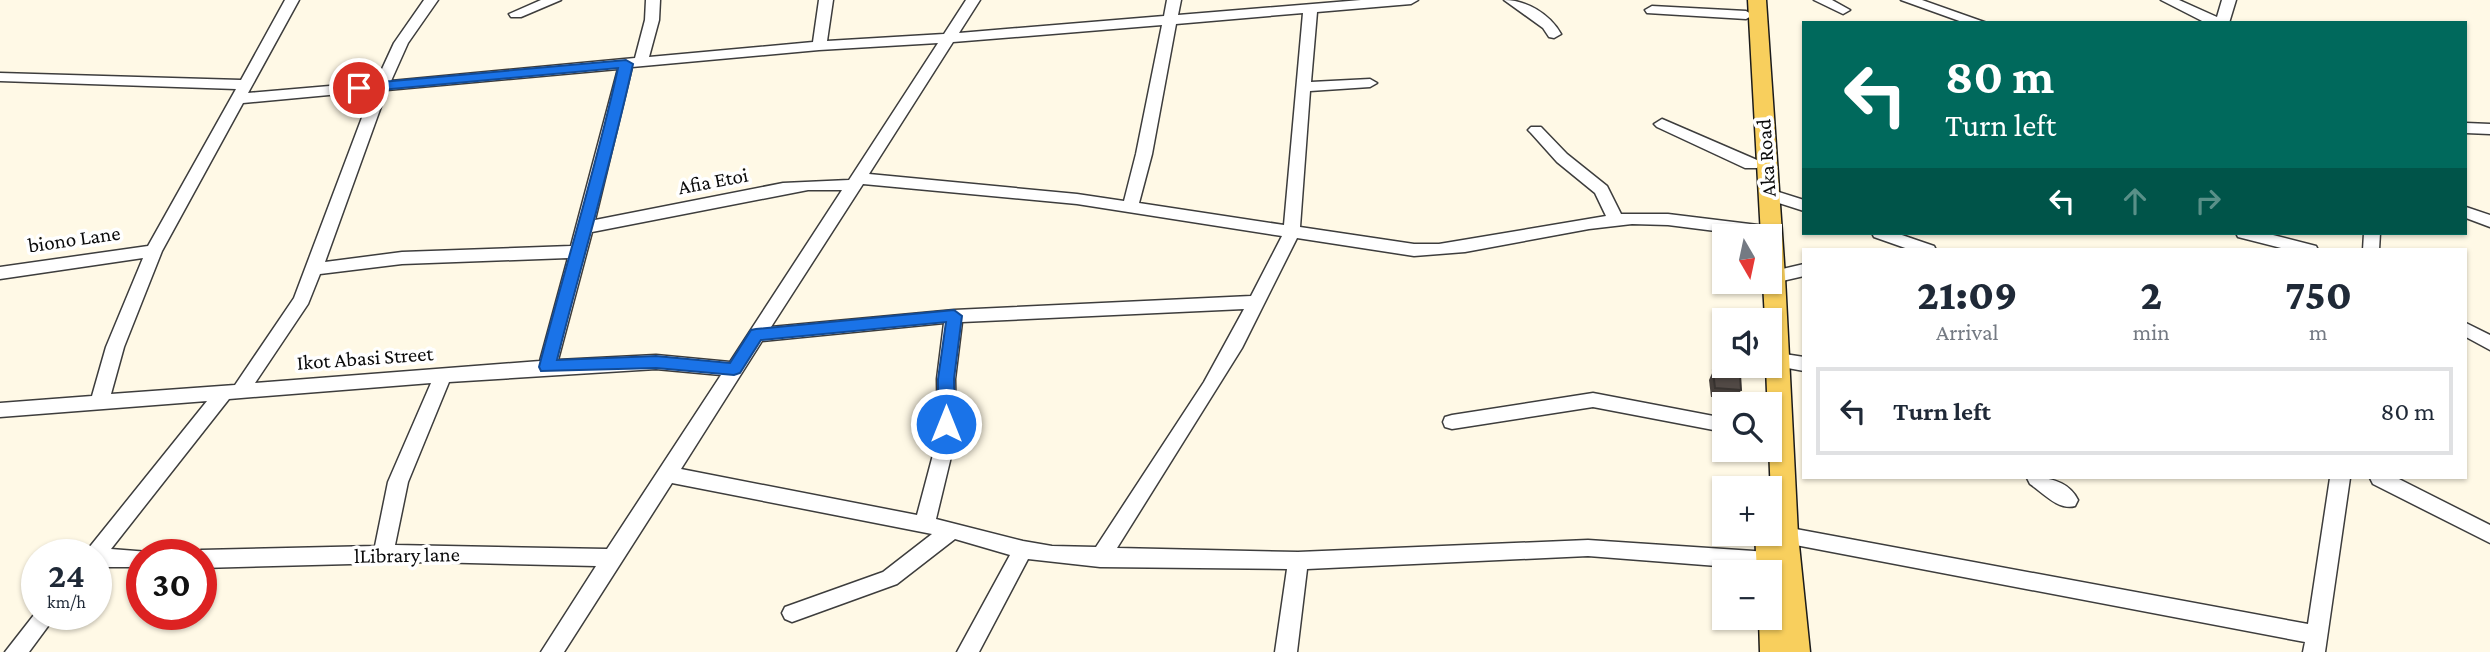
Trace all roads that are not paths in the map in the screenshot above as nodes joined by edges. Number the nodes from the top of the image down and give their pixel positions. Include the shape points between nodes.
1 (292, 0) edge
2 (431, 0) edge
3 (554, 0) edge
4 (653, 0) edge
5 (827, 0) edge
6 (973, 0) edge
7 (1174, 0) edge
8 (1411, 0) edge
9 (1511, 0) edge
10 (1821, 0) edge
11 (1908, 0) edge
12 (2168, 0) edge
13 (2228, 0) edge
14 (1391, 1) edge
15 (1749, 5) edge
16 (1310, 10) junction
17 (1652, 10) dead end
18 (1843, 10) dead end
19 (516, 14) dead end
20 (1172, 19) junction
21 (1974, 21) edge
22 (2215, 21) edge
23 (2221, 21) edge
24 (1554, 34) dead end
25 (950, 38) junction
26 (819, 46) junction
27 (634, 63) junction
28 (0, 77) edge
29 (1370, 83) dead end
30 (383, 86) junction
31 (1304, 88) junction
32 (240, 92) junction
33 (1662, 124) dead end
34 (2467, 128) edge
35 (2490, 129) edge
36 (1536, 130) dead end
37 (1751, 164) junction
38 (855, 182) junction
39 (1769, 194) junction
40 (1802, 205) edge
41 (1130, 208) junction
42 (2467, 212) edge
43 (1616, 220) junction
44 (2490, 221) edge
45 (1757, 224) edge
46 (1768, 224) edge
47 (583, 228) junction
48 (1712, 228) edge
49 (1291, 233) junction
50 (2252, 235) edge
51 (1890, 238) edge
52 (1923, 248) edge
53 (2302, 248) edge
54 (154, 251) junction
55 (577, 252) junction
56 (313, 269) junction
57 (1802, 270) edge
58 (0, 273) edge
59 (1782, 275) edge
60 (1257, 302) junction
61 (954, 316) junction
62 (2467, 330) edge
63 (756, 335) junction
64 (2490, 343) edge
65 (1782, 363) edge
66 (1802, 363) edge
67 (547, 367) junction
68 (734, 369) junction
69 (443, 375) junction
70 (1771, 378) edge
71 (232, 391) junction
72 (99, 403) junction
73 (0, 410) edge
74 (1452, 422) dead end
75 (1712, 423) edge
76 (668, 474) junction
77 (1774, 476) edge
78 (2038, 479) edge
79 (2340, 479) edge
80 (2382, 479) edge
81 (2068, 500) dead end
82 (925, 524) junction
83 (952, 530) junction
84 (1782, 535) edge
85 (2490, 535) edge
86 (110, 539) edge
87 (1778, 546) edge
88 (1023, 550) junction
89 (383, 555) junction
90 (614, 558) junction
91 (1100, 558) junction
92 (217, 559) edge
93 (1758, 560) edge
94 (1297, 561) junction
95 (792, 613) dead end
96 (34, 630) edge
97 (1773, 630) edge
98 (2315, 644) edge
99 (16, 652) edge
100 (552, 652) edge
101 (968, 652) edge
102 (1286, 652) edge
103 (1774, 652) edge
104 (1796, 652) edge

1 - 32 street
2 - 30 street via 401,43
3 - 19 street
4 - 27 street via 652,20
5 - 26 street
6 - 25 street
7 - 20 street
8 - 14 street
9 - 24 street via 1549,25
10 - 18 street
11 - 21 street
12 - 22 street
13 - 23 street
14 - 16 street
15 - 17 street
15 - 37 main road, Aka Road
15 - 39 main road, Aka Road
16 - 20 street
16 - 31 street
20 - 25 street
20 - 41 street
25 - 26 street
25 - 38 street
26 - 27 street
27 - 30 street
27 - 47 street
28 - 32 street
29 - 31 street
30 - 32 street
30 - 56 street
31 - 49 street
32 - 54 street
33 - 37 street
34 - 35 street
36 - 43 street via 1601,190
37 - 45 main road, Aka Road
38 - 41 street, Afia Etoi via 957,187
38 - 47 street, Afia Etoi via 783,188
38 - 63 street
39 - 40 street
39 - 46 main road, Aka Road
41 - 49 street, Afia Etoi
42 - 44 street
43 - 48 street, Afia Etoi
43 - 49 street, Afia Etoi via 1439,251
47 - 55 street
49 - 60 street
50 - 53 street
51 - 52 street
54 - 58 street, biono Lane
54 - 72 street via 115,347
55 - 56 street via 402,258
55 - 67 street
56 - 71 street via 295,313
57 - 59 street
60 - 61 street
60 - 91 street via 1210,387
61 - 63 street
61 - 82 street via 946,379 947,436
62 - 64 street
63 - 68 street
65 - 66 street
67 - 68 street, Ikot Abasi Street via 656,362
67 - 69 street, Ikot Abasi Street
68 - 76 street
69 - 71 street, Ikot Abasi Street
69 - 89 street via 398,482
70 - 77 main road, Aka Road
71 - 72 street, Ikot Abasi Street
71 - 86 street
72 - 73 street, Ikot Abasi Street
74 - 75 street via 1593,400
76 - 82 street
76 - 90 street
78 - 81 street
79 - 98 street
80 - 85 street
82 - 83 street
83 - 88 street
83 - 95 street via 890,578
84 - 98 street
87 - 104 main road, Aka Road
88 - 91 street
88 - 101 street
89 - 90 street, lLibrary lane via 429,552
89 - 92 street, lLibrary lane
90 - 100 street
91 - 94 street
93 - 94 street via 1588,548
94 - 102 street
96 - 99 street
97 - 103 main road, Aka Road

